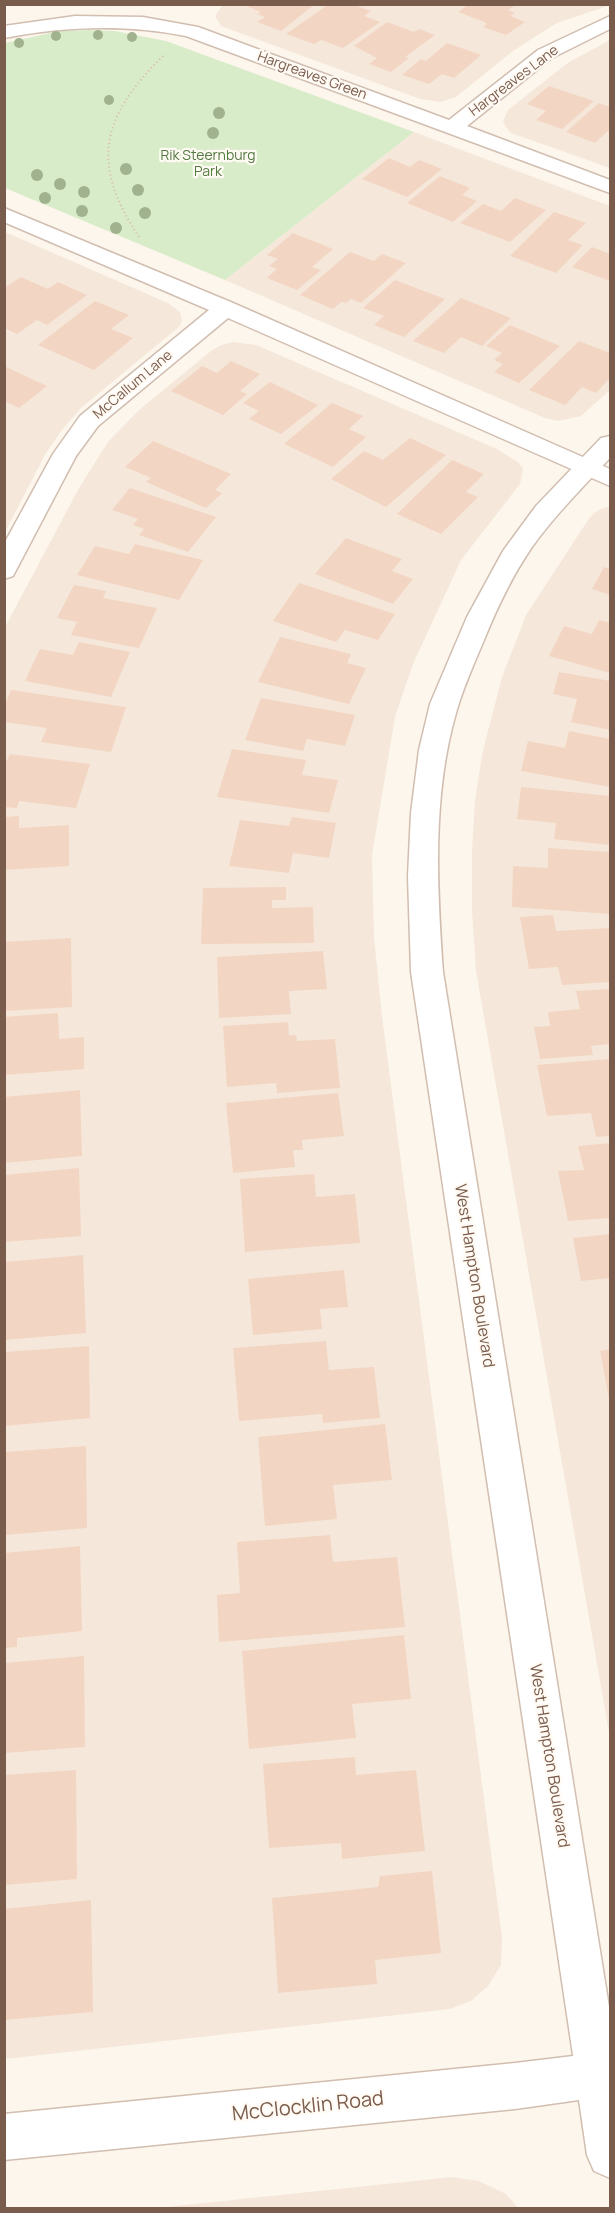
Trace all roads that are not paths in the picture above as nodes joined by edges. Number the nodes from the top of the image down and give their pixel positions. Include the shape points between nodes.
1 (186, 8) dead end
2 (610, 22) edge
3 (163, 25) junction
4 (4, 32) edge
5 (452, 128) junction
6 (610, 187) edge
7 (4, 214) edge
8 (225, 308) junction
9 (610, 444) edge
10 (598, 474) edge
11 (4, 570) edge
12 (604, 2075) edge
13 (4, 2137) edge
14 (610, 2154) edge

1 - 3 street
2 - 5 street, Hargreaves Lane via 545,54
3 - 4 street, Hargreaves Green via 76,20
3 - 5 street, Hargreaves Green via 191,31
5 - 6 street, Hargreaves Green
7 - 8 street
8 - 10 street
8 - 11 street, McCallum Lane via 89,421 65,454
9 - 10 street, West Hampton Boulevard
10 - 12 street, West Hampton Boulevard via 548,510 513,556 461,661 440,717 429,775 422,904 427,972
12 - 13 street, McClocklin Road
12 - 14 street, West Hampton Boulevard

